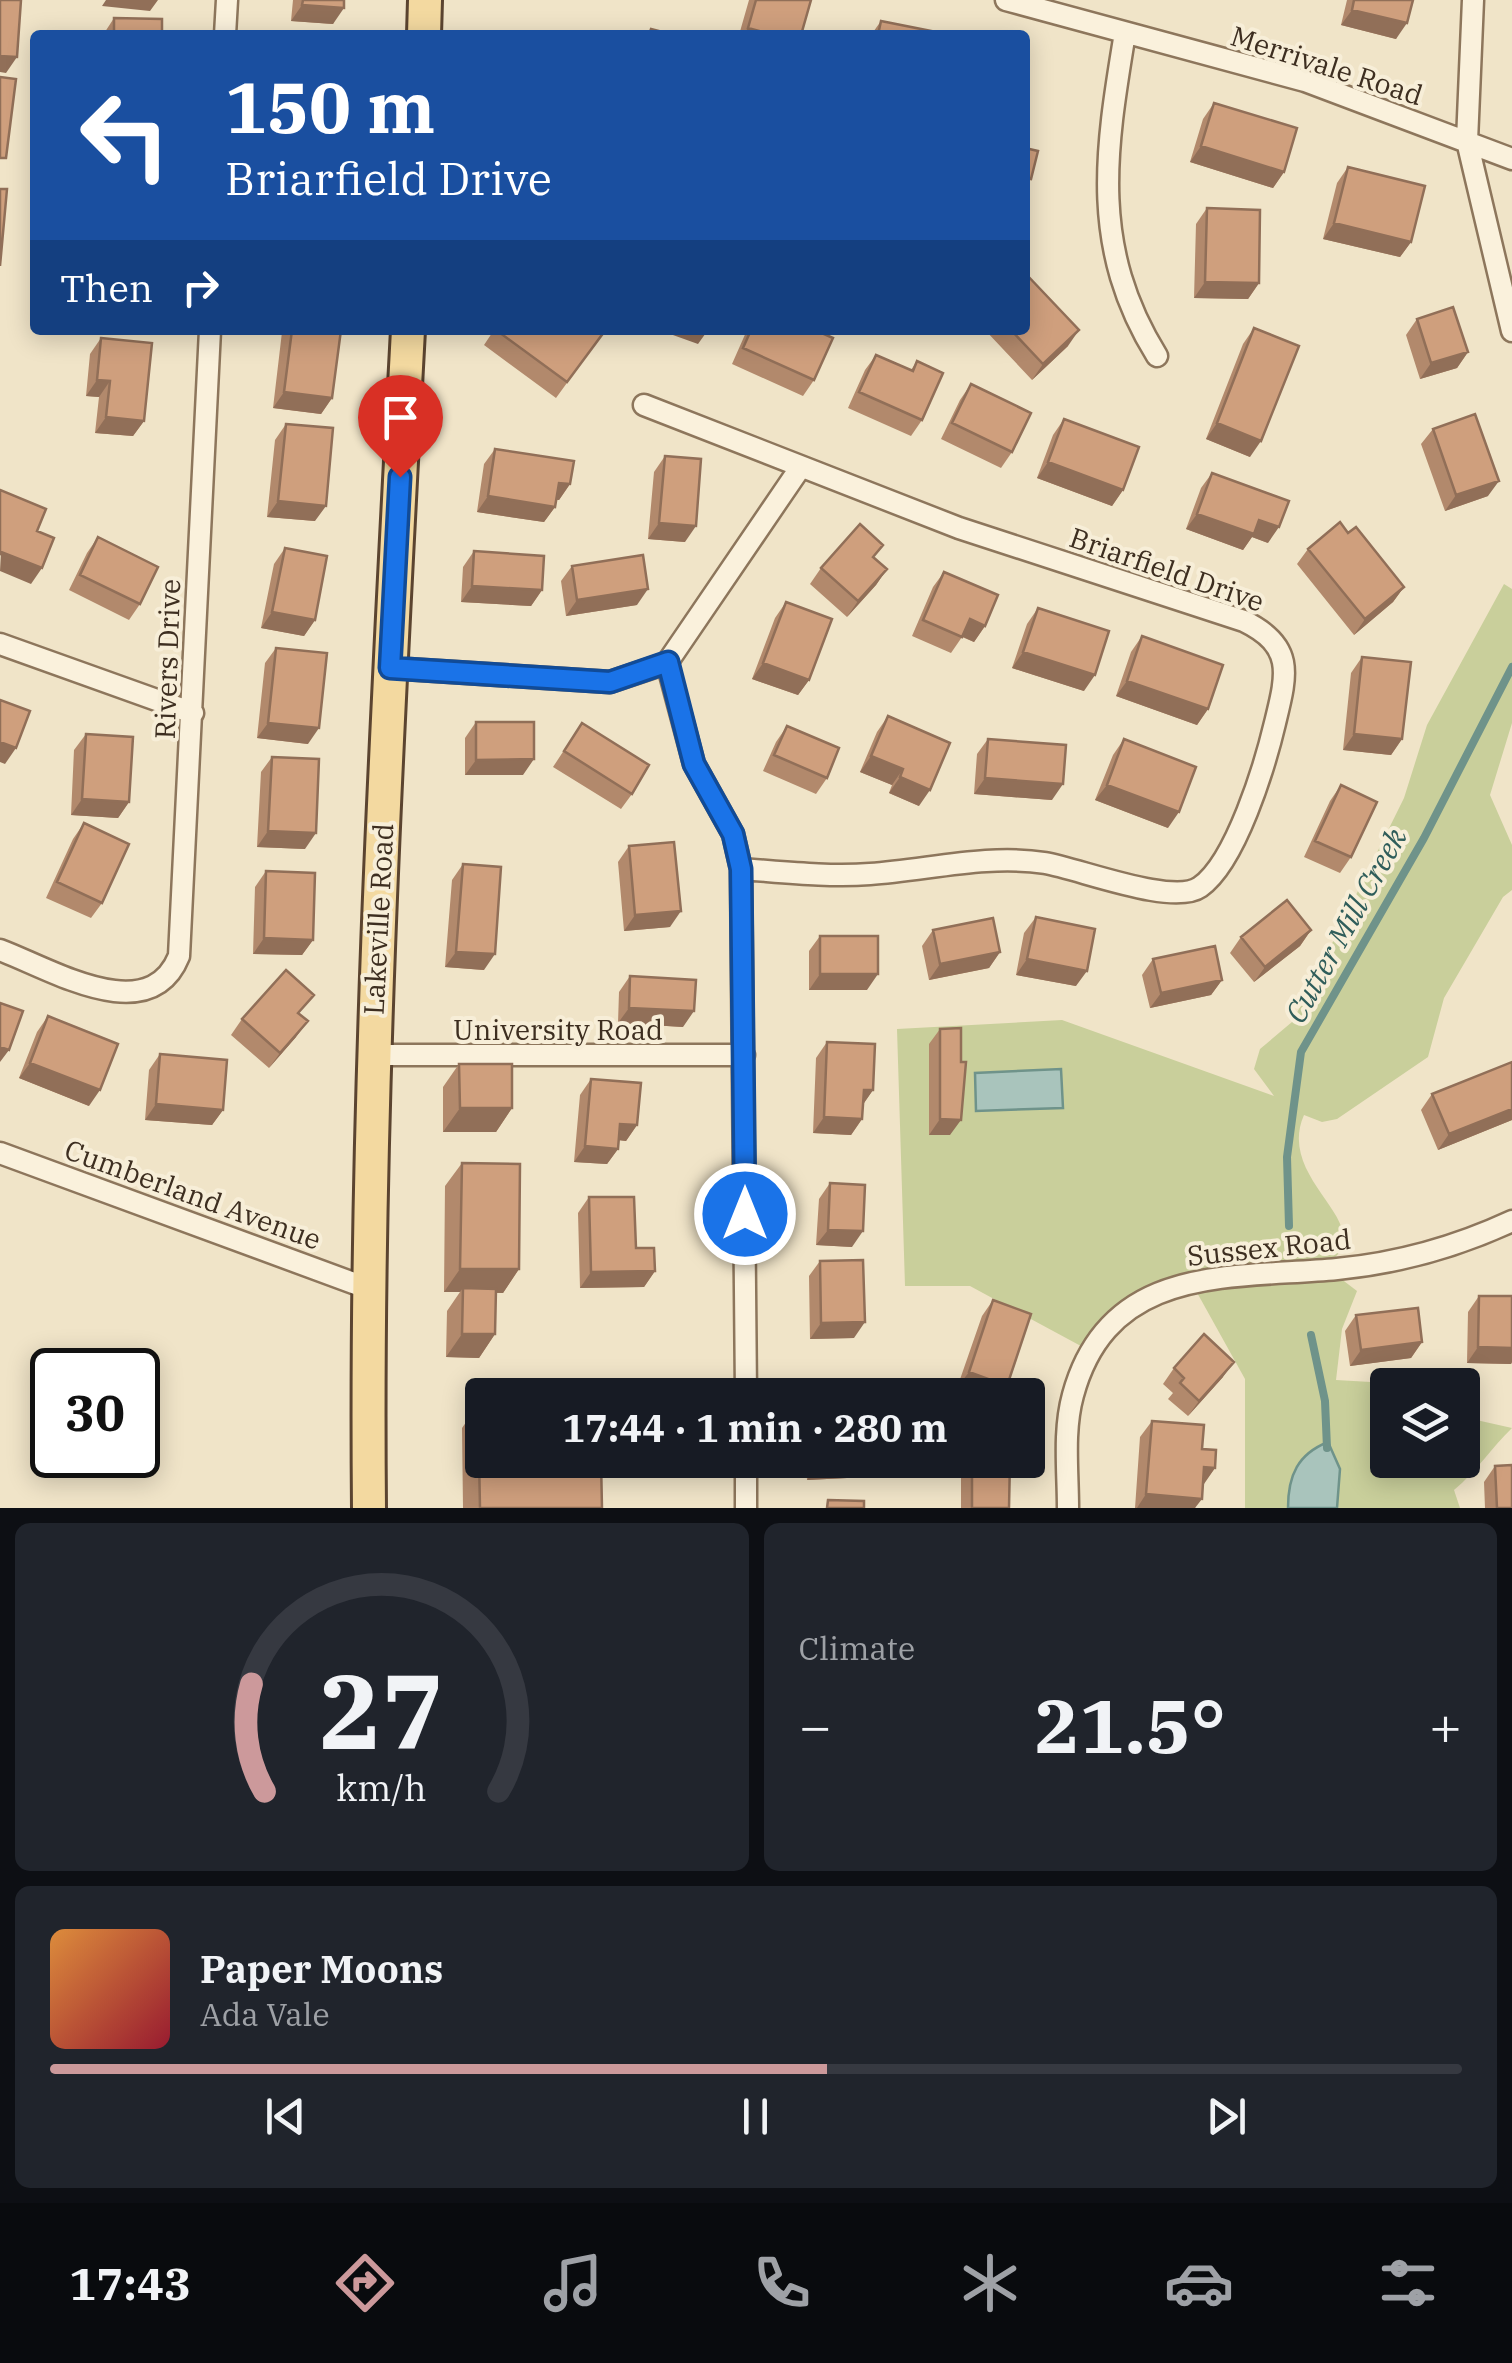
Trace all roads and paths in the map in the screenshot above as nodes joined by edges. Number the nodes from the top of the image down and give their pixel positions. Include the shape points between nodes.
1 (227, 0) edge
2 (425, 0) edge
3 (1006, 0) edge
4 (1472, 0) edge
5 (225, 30) edge
6 (424, 30) edge
7 (1124, 33) junction
8 (1467, 140) junction
9 (1512, 159) edge
10 (1512, 331) edge
11 (210, 335) edge
12 (408, 335) edge
13 (1157, 356) dead end
14 (644, 405) dead end
15 (800, 468) junction
16 (0, 644) edge
17 (668, 662) junction
18 (390, 668) junction
19 (193, 712) junction
20 (741, 869) junction
21 (0, 950) edge
22 (372, 1055) junction
23 (744, 1055) junction
24 (0, 1153) edge
25 (1512, 1221) edge
26 (367, 1288) junction
27 (746, 1378) edge
28 (746, 1478) edge
29 (369, 1508) edge
30 (746, 1508) edge
31 (1068, 1508) edge

1 - 5 street
2 - 6 main road
3 - 7 street, Merrivale Road
4 - 8 street
7 - 8 street, Merrivale Road via 1306,81
7 - 13 street via 1106,149 1106,208 1121,286
8 - 9 street, Merrivale Road
8 - 10 street
11 - 19 street, Rivers Drive
12 - 18 main road, Lakeville Road
14 - 15 street, Briarfield Drive
15 - 17 street
15 - 20 street, Briarfield Drive via 1244,621 1277,644 1284,678 1268,751 1243,818 1216,870 1193,891 1165,893 1038,862 870,874
16 - 19 street
17 - 18 street via 610,682
17 - 20 street via 694,764 733,834
18 - 22 main road, Lakeville Road
19 - 21 street, Rivers Drive via 184,930 176,965 160,984 123,993
20 - 23 street
22 - 23 street, University Road
22 - 26 main road, Lakeville Road
23 - 27 street
24 - 26 street, Cumberland Avenue
25 - 31 street, Sussex Road via 1419,1256 1190,1280 1157,1292 1104,1334 1081,1372 1069,1414
26 - 29 main road, Lakeville Road
28 - 30 street

